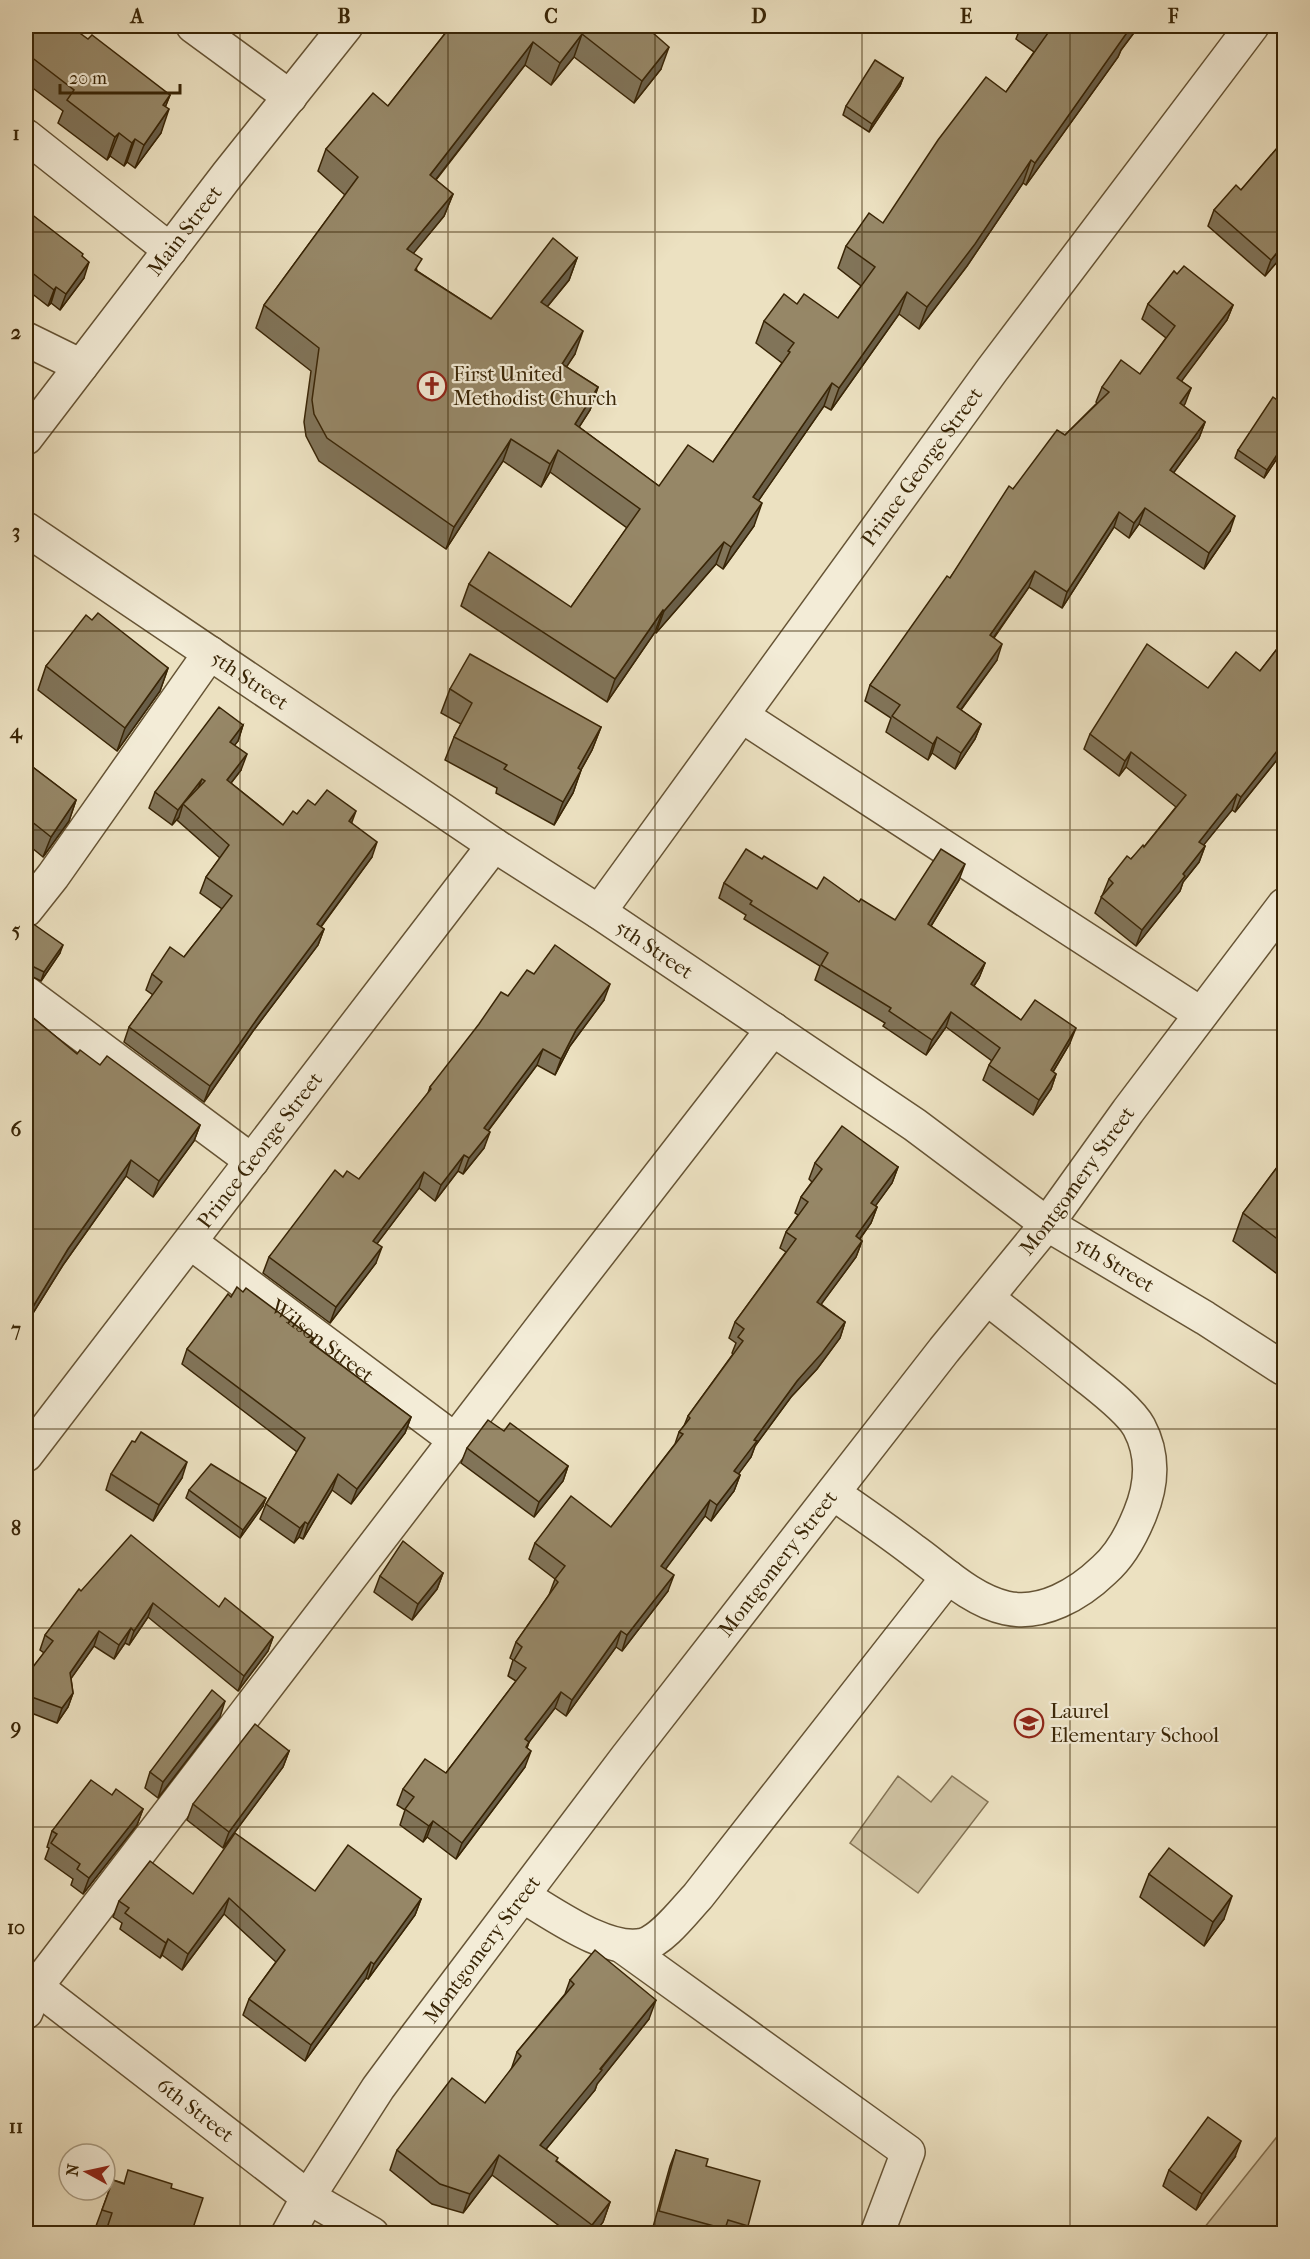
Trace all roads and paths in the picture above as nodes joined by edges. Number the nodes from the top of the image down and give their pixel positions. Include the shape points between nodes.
1 (193, 26) edge
2 (345, 26) edge
3 (1252, 26) edge
4 (290, 97) junction
5 (26, 136) edge
6 (170, 250) junction
7 (26, 339) edge
8 (81, 366) junction
9 (26, 438) edge
10 (26, 529) edge
11 (210, 653) junction
12 (742, 716) junction
13 (494, 845) junction
14 (1284, 905) edge
15 (26, 910) edge
16 (599, 912) junction
17 (26, 993) edge
18 (1201, 1014) junction
19 (773, 1029) junction
20 (252, 1161) junction
21 (1047, 1224) junction
22 (190, 1242) junction
23 (987, 1298) junction
24 (1284, 1369) edge
25 (455, 1440) junction
26 (26, 1455) edge
27 (833, 1493) junction
28 (948, 1577) junction
29 (523, 1896) junction
30 (622, 1946) junction
31 (29, 1993) edge
32 (308, 2198) junction
33 (288, 2234) edge
34 (372, 2234) edge
35 (877, 2234) edge

1 - 4 street
2 - 4 street, Main Street
3 - 12 street, Prince George Street via 992,370
4 - 6 street, Main Street
5 - 6 street
6 - 8 street, Main Street
7 - 8 street
8 - 9 street, Main Street
10 - 11 street, 5th Street
11 - 13 street, 5th Street
11 - 15 street
12 - 16 street, Prince George Street
12 - 18 street
13 - 16 street, 5th Street
13 - 20 street, Prince George Street
14 - 18 street, Montgomery Street
16 - 19 street, 5th Street
17 - 20 street
18 - 21 street, Montgomery Street
19 - 21 street, 5th Street via 915,1125
19 - 25 street
20 - 22 street, Prince George Street
21 - 23 street, Montgomery Street
21 - 24 street, 5th Street
22 - 25 street, Wilson Street
22 - 26 street, Prince George Street
23 - 27 street, Montgomery Street
23 - 28 street via 1110,1395 1138,1424 1151,1469 1147,1497 1135,1528 1111,1564 1089,1584 1061,1600 1031,1609 1006,1608
25 - 31 street
27 - 28 street
27 - 29 street, Montgomery Street
28 - 30 street via 698,1896 666,1931 645,1944
29 - 30 street via 602,1941
29 - 32 street, Montgomery Street via 378,2088
30 - 35 street via 909,2152
31 - 32 street, 6th Street
32 - 33 street, Montgomery Street
32 - 34 street, 6th Street

